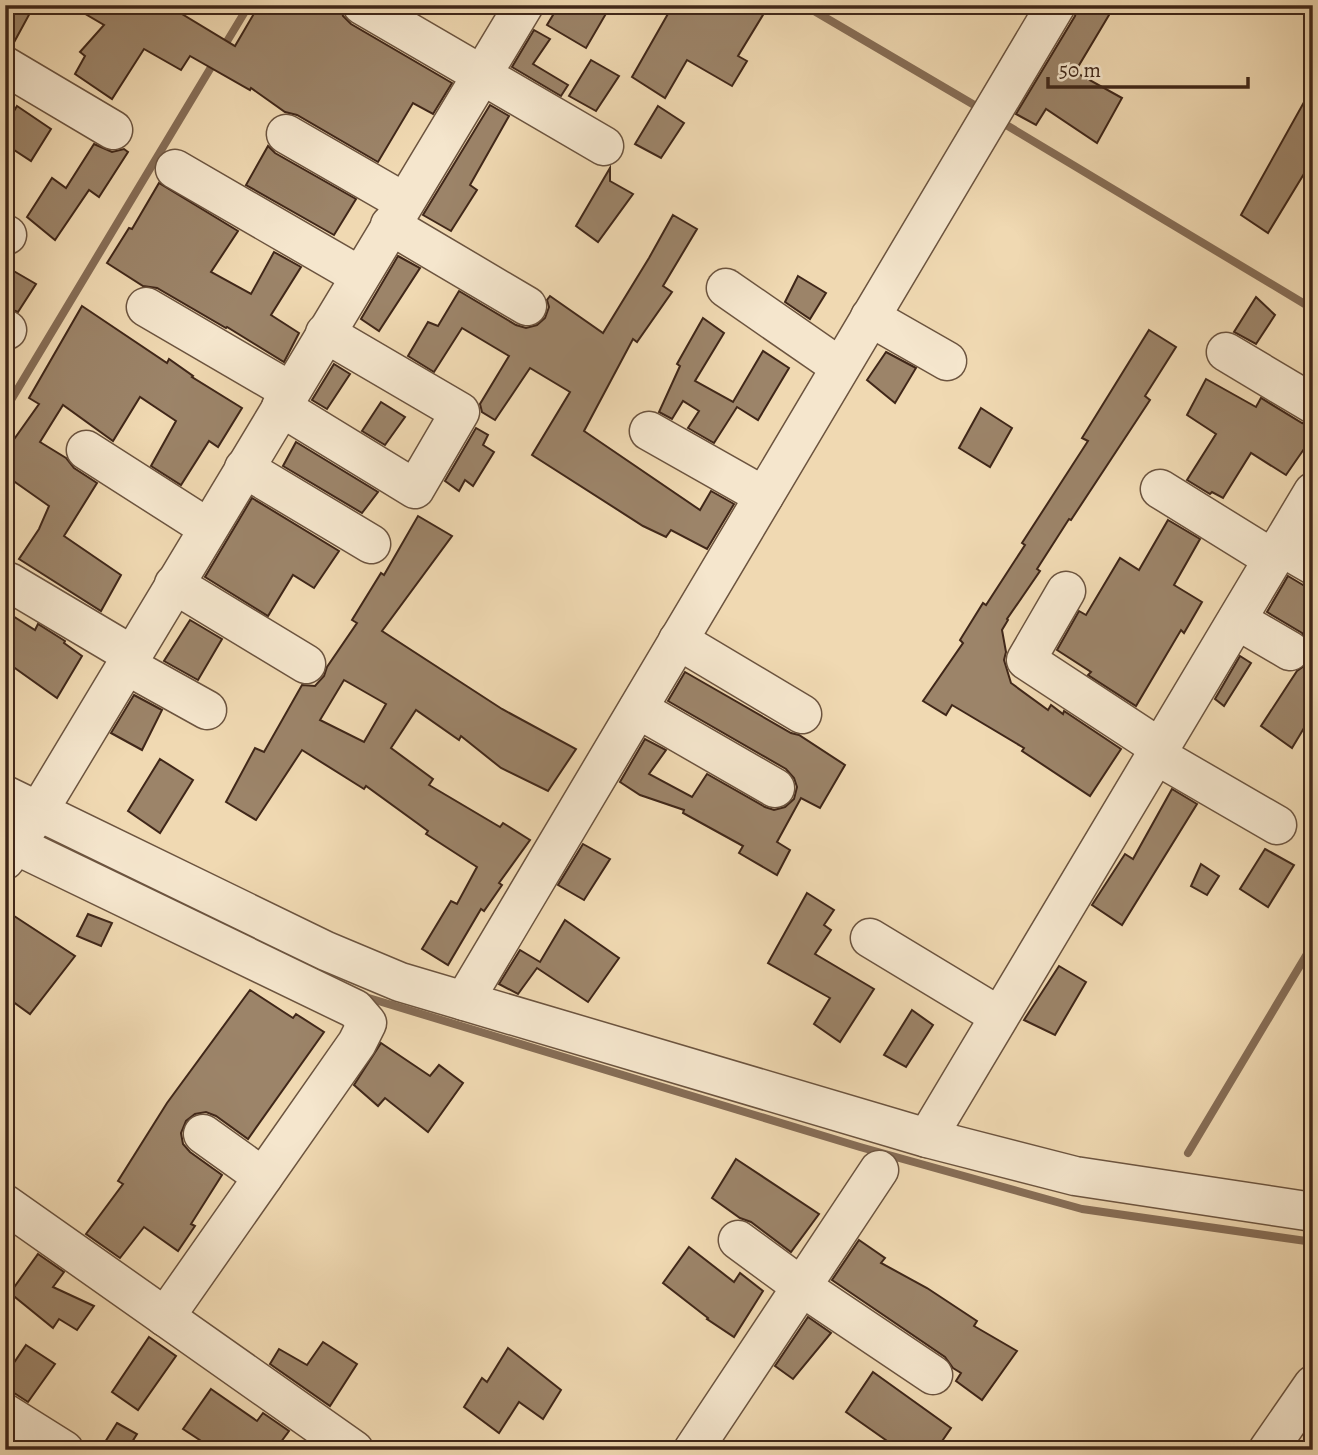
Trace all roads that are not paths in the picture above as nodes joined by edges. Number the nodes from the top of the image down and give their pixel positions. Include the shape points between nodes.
1 (362, 5) edge
2 (524, 5) edge
3 (1056, 5) edge
4 (5, 66) edge
5 (482, 74) junction
6 (113, 130) dead end
7 (286, 134) dead end
8 (604, 146) dead end
9 (175, 169) dead end
10 (397, 214) junction
11 (360, 276) junction
12 (726, 288) dead end
13 (527, 306) dead end
14 (146, 307) dead end
15 (870, 317) junction
16 (325, 333) junction
17 (1226, 352) dead end
18 (947, 361) dead end
19 (840, 367) junction
20 (286, 399) junction
21 (1313, 404) edge
22 (649, 432) dead end
23 (86, 450) dead end
24 (244, 468) junction
25 (1160, 489) dead end
26 (1313, 492) edge
27 (764, 496) junction
28 (208, 528) junction
29 (371, 544) dead end
30 (1277, 553) junction
31 (1313, 565) edge
32 (9, 582) dead end
33 (174, 584) junction
34 (1066, 591) dead end
35 (1237, 620) junction
36 (678, 640) junction
37 (1290, 651) dead end
38 (129, 660) junction
39 (306, 664) dead end
40 (638, 709) junction
41 (207, 710) dead end
42 (802, 714) dead end
43 (1158, 751) junction
44 (775, 788) dead end
45 (21, 804) edge
46 (1277, 825) dead end
47 (9, 848) edge
48 (870, 938) dead end
49 (464, 1001) junction
50 (999, 1016) junction
51 (203, 1134) dead end
52 (927, 1138) junction
53 (879, 1170) dead end
54 (263, 1177) junction
55 (5, 1204) edge
56 (1313, 1212) edge
57 (738, 1240) dead end
58 (802, 1287) junction
59 (165, 1317) junction
60 (933, 1375) dead end
61 (1313, 1385) edge
62 (5, 1413) edge
63 (64, 1450) edge
64 (354, 1450) edge
65 (693, 1450) edge
66 (1268, 1450) edge

1 - 5 street
2 - 5 street
3 - 15 street
4 - 6 street
5 - 8 street
5 - 10 street
7 - 10 street
9 - 11 street
10 - 11 street
10 - 13 street
11 - 16 street
12 - 19 street
14 - 20 street
15 - 18 street
15 - 19 street
16 - 20 street
16 - 20 street via 460,412 415,489
17 - 21 street
19 - 27 street
20 - 24 street
22 - 27 street
23 - 28 street
24 - 28 street
24 - 29 street
25 - 30 street
26 - 30 street
27 - 36 street
28 - 33 street
30 - 31 street
30 - 35 street
32 - 38 street
33 - 38 street
33 - 39 street
34 - 43 street via 1026,660
35 - 37 street
35 - 43 street
36 - 40 street
36 - 42 street
38 - 41 street
38 - 45 street
40 - 44 street
40 - 49 street
43 - 46 street
43 - 50 street
45 - 47 street
45 - 49 street via 326,951 400,982
47 - 54 street via 355,1009 367,1023
48 - 50 street
49 - 52 street
50 - 52 street
51 - 54 street
52 - 56 street via 1075,1176
53 - 58 street
54 - 59 street
55 - 59 street
57 - 58 street
58 - 60 street
58 - 65 street
59 - 64 street
61 - 66 street
62 - 63 street

